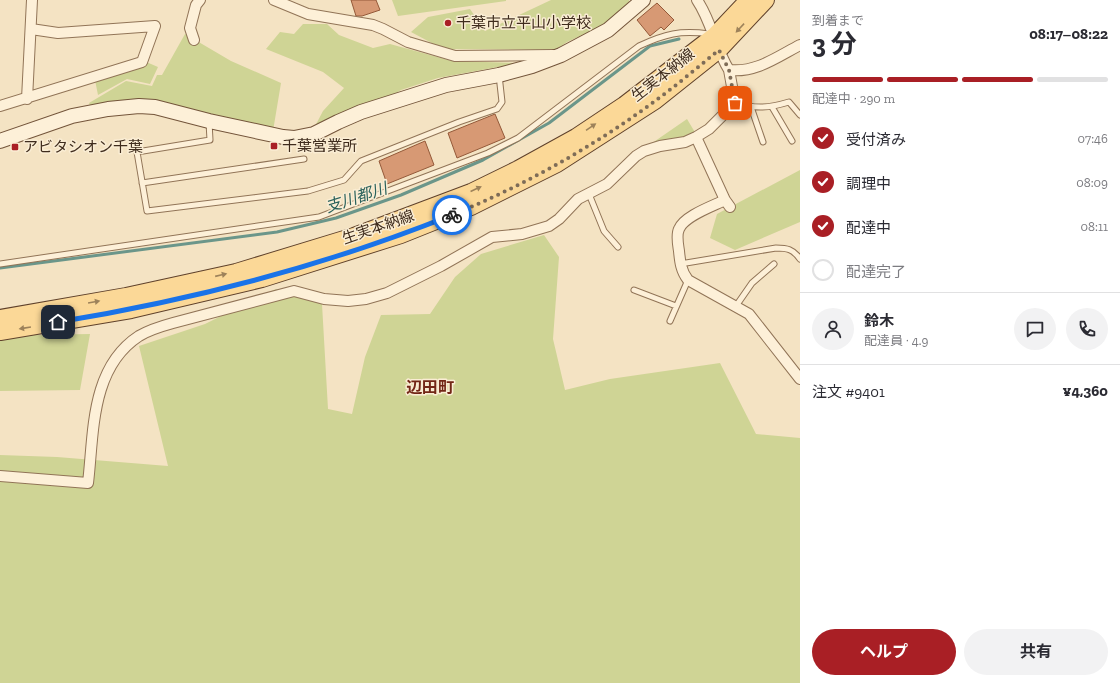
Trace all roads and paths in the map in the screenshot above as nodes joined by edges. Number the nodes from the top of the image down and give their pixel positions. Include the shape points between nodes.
1 (32, 0) edge
2 (200, 0) edge
3 (274, 0) edge
4 (643, 0) edge
5 (696, 0) edge
6 (748, 0) edge
7 (766, 0) edge
8 (31, 29) junction
9 (194, 40) dead end
10 (717, 43) junction
11 (800, 45) edge
12 (561, 55) junction
13 (729, 70) junction
14 (499, 75) junction
15 (27, 99) junction
16 (735, 103) junction
17 (0, 106) edge
18 (751, 107) junction
19 (772, 107) junction
20 (800, 115) edge
21 (209, 121) junction
22 (696, 137) junction
23 (0, 141) edge
24 (792, 141) dead end
25 (763, 142) dead end
26 (304, 159) dead end
27 (142, 183) junction
28 (589, 194) junction
29 (618, 247) dead end
30 (800, 259) edge
31 (0, 264) edge
32 (680, 264) junction
33 (774, 264) dead end
34 (688, 280) junction
35 (634, 290) dead end
36 (676, 306) junction
37 (736, 306) junction
38 (0, 318) edge
39 (670, 321) dead end
40 (0, 332) edge
41 (800, 379) edge
42 (0, 476) edge

1 - 8 street
2 - 9 street via 196,5 190,28
3 - 12 street via 308,14 383,29 408,42 455,56
4 - 12 street via 608,30
5 - 10 street
6 - 10 main road, 生実本納線
7 -> 10 main road, 生実本納線
8 - 15 street
8 - 15 street via 58,33 155,26 142,62
10 - 13 street
10 - 31 lane via 690,32 661,36 639,46 518,138 488,153 319,218
38 -> 10 main road, 生実本納線 via 126,296 236,272 403,219 477,189 576,137
10 -> 40 main road, 生実本納線 via 655,101 557,164 436,222 262,279 131,310
11 - 13 street via 753,69
12 - 14 street
13 - 16 street
14 - 21 street via 446,85 361,112 305,136 283,137
14 - 27 lane via 502,102 498,109 361,161 344,180 308,191 147,212
15 - 17 street
16 - 18 lane
16 - 22 street via 710,129
18 - 19 lane
18 - 25 lane
19 - 20 lane via 789,102
19 - 24 lane
21 - 23 street via 155,106 139,106 72,116
21 - 27 lane via 210,140 136,152
22 - 28 street via 686,142 644,151 607,184
22 - 32 street via 728,203 690,217 679,229
26 - 27 lane
28 - 29 lane via 604,231
28 - 42 street via 578,199 549,226 522,234 492,237 387,293 348,301 324,299 294,291 173,323 145,333 125,348 111,364 103,381 98,395 88,484
30 - 32 lane via 794,251 776,248
32 - 34 street
33 - 37 lane via 752,283
34 - 36 lane
34 - 37 street
35 - 36 lane
36 - 39 lane
37 - 41 street via 749,314

